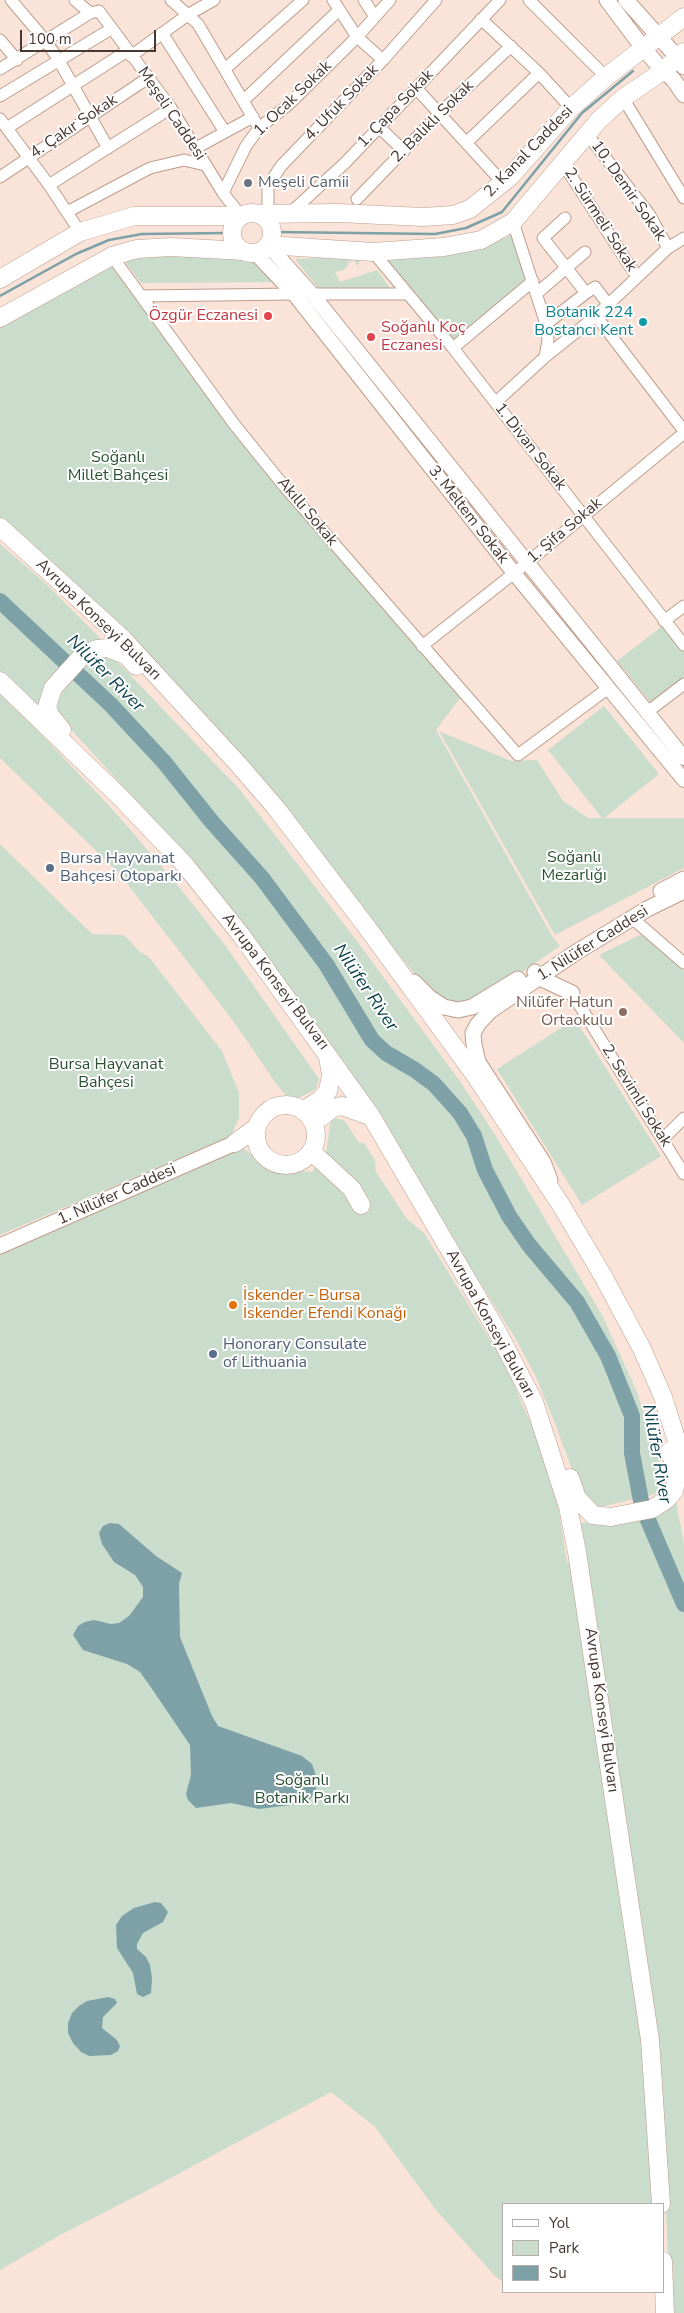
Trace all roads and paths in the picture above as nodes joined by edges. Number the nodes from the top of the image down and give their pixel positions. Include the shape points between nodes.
1 (11, 0) edge
2 (75, 0) edge
3 (171, 0) edge
4 (303, 0) edge
5 (333, 0) edge
6 (364, 0) edge
7 (390, 0) edge
8 (436, 0) edge
9 (500, 0) edge
10 (529, 0) edge
11 (607, 0) edge
12 (626, 0) edge
13 (211, 1) edge
14 (97, 8) edge
15 (338, 11) junction
16 (189, 14) junction
17 (375, 16) junction
18 (684, 17) edge
19 (482, 19) junction
20 (111, 30) junction
21 (162, 33) junction
22 (357, 37) junction
23 (658, 37) junction
24 (0, 40) edge
25 (45, 40) junction
26 (510, 46) junction
27 (643, 48) junction
28 (129, 54) junction
29 (682, 59) edge
30 (17, 60) junction
31 (58, 60) junction
32 (383, 60) junction
33 (0, 69) edge
34 (225, 70) junction
35 (662, 70) junction
36 (539, 73) junction
37 (606, 77) junction
38 (148, 78) junction
39 (73, 85) junction
40 (416, 88) junction
41 (684, 94) edge
42 (0, 96) edge
43 (623, 98) junction
44 (244, 100) junction
45 (171, 108) junction
46 (571, 108) junction
47 (439, 114) junction
48 (90, 116) junction
49 (253, 117) junction
50 (4, 124) edge
51 (379, 127) junction
52 (259, 128) junction
53 (225, 132) junction
54 (587, 134) junction
55 (466, 143) junction
56 (108, 148) junction
57 (196, 148) junction
58 (404, 151) junction
59 (28, 158) junction
60 (562, 162) junction
61 (205, 165) junction
62 (0, 177) edge
63 (503, 183) junction
64 (49, 185) junction
65 (223, 193) junction
66 (684, 198) edge
67 (357, 199) dead end
68 (67, 212) junction
69 (289, 214) junction
70 (255, 215) junction
71 (565, 218) dead end
72 (513, 222) junction
73 (80, 232) junction
74 (684, 238) edge
75 (268, 244) junction
76 (668, 248) junction
77 (247, 252) junction
78 (373, 252) junction
79 (585, 252) dead end
80 (112, 256) junction
81 (567, 268) junction
82 (637, 277) junction
83 (0, 280) edge
84 (533, 281) junction
85 (586, 293) junction
86 (294, 294) junction
87 (312, 294) junction
88 (406, 294) junction
89 (536, 294) junction
90 (142, 296) junction
91 (608, 304) junction
92 (596, 316) junction
93 (0, 318) edge
94 (546, 324) junction
95 (453, 348) junction
96 (545, 357) junction
97 (496, 402) junction
98 (684, 432) edge
99 (584, 516) junction
100 (0, 527) edge
101 (528, 562) junction
102 (514, 573) junction
103 (684, 606) edge
104 (664, 621) junction
105 (684, 645) edge
106 (422, 646) junction
107 (0, 681) edge
108 (684, 684) edge
109 (607, 689) junction
110 (646, 713) junction
111 (203, 726) junction
112 (684, 758) edge
113 (684, 780) edge
114 (121, 798) junction
115 (684, 879) edge
116 (684, 891) edge
117 (632, 918) junction
118 (366, 926) junction
119 (561, 956) junction
120 (684, 963) edge
121 (536, 973) junction
122 (572, 993) junction
123 (328, 1054) junction
124 (371, 1116) junction
125 (308, 1117) junction
126 (684, 1118) edge
127 (257, 1127) junction
128 (663, 1139) junction
129 (235, 1143) junction
130 (258, 1147) junction
131 (684, 1174) edge
132 (561, 1205) junction
133 (0, 1246) edge
134 (603, 1276) junction
135 (471, 1289) junction
136 (684, 1464) edge
137 (661, 2203) edge
138 (664, 2287) edge
139 (665, 2313) edge

1 - 25 street
2 - 14 street, Meşeli Caddesi
3 - 16 street
4 - 34 street
5 - 15 street
6 - 17 street
7 - 17 street, 1. Ocak Sokak
8 - 32 street, 4. Ufuk Sokak
9 - 19 street, 1. Çapa Sokak
10 - 37 street
11 - 27 main road
12 - 23 main road
13 - 16 street
14 - 20 street, Meşeli Caddesi
14 - 25 street
15 - 22 street
15 - 44 street
16 - 21 street
16 - 34 street
17 - 22 street, 1. Ocak Sokak
18 - 23 main road, 2. Kanal Caddesi
19 - 26 street
19 - 40 street, 1. Çapa Sokak
20 - 28 street, Meşeli Caddesi
20 - 31 street
21 - 28 street
21 - 53 street
22 - 32 street
22 - 52 street, 1. Ocak Sokak via 288,105
23 - 27 main road, 2. Kanal Caddesi
23 - 29 main road
24 - 30 street
25 - 30 street
25 - 31 street
26 - 36 street
26 - 47 street, 2. Balıklı Sokak
27 - 35 main road
27 - 37 main road, 2. Kanal Caddesi
28 - 38 street, Meşeli Caddesi
28 - 39 street
29 - 35 main road, 2. Kanal Caddesi
30 - 33 street
31 - 39 street
31 - 42 street
32 - 70 street, 4. Ufuk Sokak via 281,166
34 - 44 street
35 - 41 main road
35 - 43 main road, 2. Kanal Caddesi
36 - 46 street
36 - 55 street
37 - 46 main road, 2. Kanal Caddesi
38 - 45 street, Meşeli Caddesi
38 - 48 street, 4. Çakır Sokak
39 - 48 street
39 - 50 street
40 - 47 street
40 - 51 street, 1. Çapa Sokak
43 - 54 main road, 2. Kanal Caddesi
43 - 66 street
44 - 49 street
45 - 56 street
45 - 57 street, Meşeli Caddesi
46 - 63 main road, 2. Kanal Caddesi
47 - 55 street
47 - 58 street, 2. Balıklı Sokak
48 - 56 street
48 - 59 street, 4. Çakır Sokak
49 - 52 street
49 - 53 street
50 - 59 street
51 - 58 street
51 - 69 street, 1. Çapa Sokak
52 - 65 street, 1. Ocak Sokak via 246,146
53 - 57 street
54 - 60 main road, 2. Kanal Caddesi
54 - 76 street, 10. Demir Sokak via 649,214
55 - 63 street
56 - 64 street
57 - 61 street, Meşeli Caddesi
58 - 67 street, 2. Balıklı Sokak
59 - 62 street, 4. Çakır Sokak
59 - 64 street
60 - 72 main road, 2. Kanal Caddesi
60 - 82 street, 2. Sürmeli Sokak
61 - 65 street, Meşeli Caddesi
61 - 68 street via 184,160 150,168
63 - 69 main road, 2. Kanal Caddesi via 470,209 454,215
64 - 68 street
65 - 70 street, Meşeli Caddesi
68 - 73 street
69 - 70 main road, 2. Kanal Caddesi
70 - 73 main road, 2. Kanal Caddesi via 134,216
70 - 75 main road via 265,218 269,224 271,237
70 - 77 main road via 235,222 232,233 236,245
71 - 81 street via 543,238
72 - 78 main road, 2. Kanal Caddesi via 481,240 444,247
72 - 84 street
73 - 83 main road, 2. Kanal Caddesi
74 - 76 street
75 - 77 main road via 261,251
75 - 78 main road, 2. Kanal Caddesi
75 - 87 street, 3. Meltem Sokak
76 - 82 street
77 - 80 main road via 171,247 137,249
77 - 86 street, 3. Meltem Sokak via 258,256
78 - 88 street, 1. Divan Sokak
79 - 81 street
80 - 90 street, Akıllı Sokak
80 - 93 main road
81 - 85 street
81 - 89 street
82 - 91 street
84 - 89 street
84 - 95 street
85 - 91 street via 595,287
85 - 94 street
86 - 90 street
86 - 102 street, 3. Meltem Sokak
87 - 88 street
87 - 101 street, 3. Meltem Sokak
88 - 95 street, 1. Divan Sokak
89 - 94 street
90 - 106 street, Akıllı Sokak via 234,424
91 - 92 street
92 - 96 street
92 - 98 street
94 - 96 street
95 - 97 street, 1. Divan Sokak
96 - 97 street
97 - 99 street, 1. Divan Sokak
98 - 99 street, 1. Şifa Sokak
99 - 101 street, 1. Şifa Sokak
99 - 104 street, 1. Divan Sokak
100 - 111 main road, Avrupa Konseyi Bulvarı via 123,639
101 - 102 street, 1. Şifa Sokak
101 - 110 street, 3. Meltem Sokak
102 - 106 street, 1. Şifa Sokak
102 - 109 street, 3. Meltem Sokak
103 - 104 street
104 - 105 street, 1. Divan Sokak
106 - 109 street, Akıllı Sokak via 518,755
107 - 114 main road, Avrupa Konseyi Bulvarı
108 - 110 street
109 - 113 street, 3. Meltem Sokak
110 - 112 street, 3. Meltem Sokak
111 - 114 main road via 126,655 108,648 82,656 53,688 47,707 50,715
111 - 118 main road, Avrupa Konseyi Bulvarı via 276,808
114 - 123 main road, Avrupa Konseyi Bulvarı via 185,864
115 - 119 main road, 1. Nilüfer Caddesi via 630,908
116 - 117 main road, 1. Nilüfer Caddesi
117 - 119 main road, 1. Nilüfer Caddesi
117 - 120 street
118 - 121 main road, 1. Nilüfer Caddesi via 408,976 444,1007 458,1010 472,1007
118 - 132 main road, Avrupa Konseyi Bulvarı via 475,1075
119 - 121 main road, 1. Nilüfer Caddesi
119 - 122 main road
121 - 122 main road
121 - 132 main road, 1. Nilüfer Caddesi via 478,1024 474,1045 485,1074 543,1162
122 - 128 street, 2. Sevimli Sokak
123 - 124 main road, Avrupa Konseyi Bulvarı
123 - 125 main road via 331,1075 328,1091
124 - 125 main road via 342,1106
124 - 135 main road, Avrupa Konseyi Bulvarı
125 - 127 main road via 291,1106 276,1107 263,1116
125 - 130 main road via 316,1138 306,1156 292,1165 269,1161
126 - 128 street
127 - 129 main road
127 - 130 main road
128 - 131 street, 2. Sevimli Sokak
129 - 130 main road
129 - 133 main road, 1. Nilüfer Caddesi
132 - 134 main road, Avrupa Konseyi Bulvarı
134 - 135 main road via 650,1391 677,1475 674,1491 652,1509 611,1517 593,1515 577,1498 534,1382 512,1340
134 - 136 main road, Avrupa Konseyi Bulvarı via 663,1398
135 - 137 main road, Avrupa Konseyi Bulvarı via 517,1366 534,1402 568,1507 650,2040
138 - 139 main road

